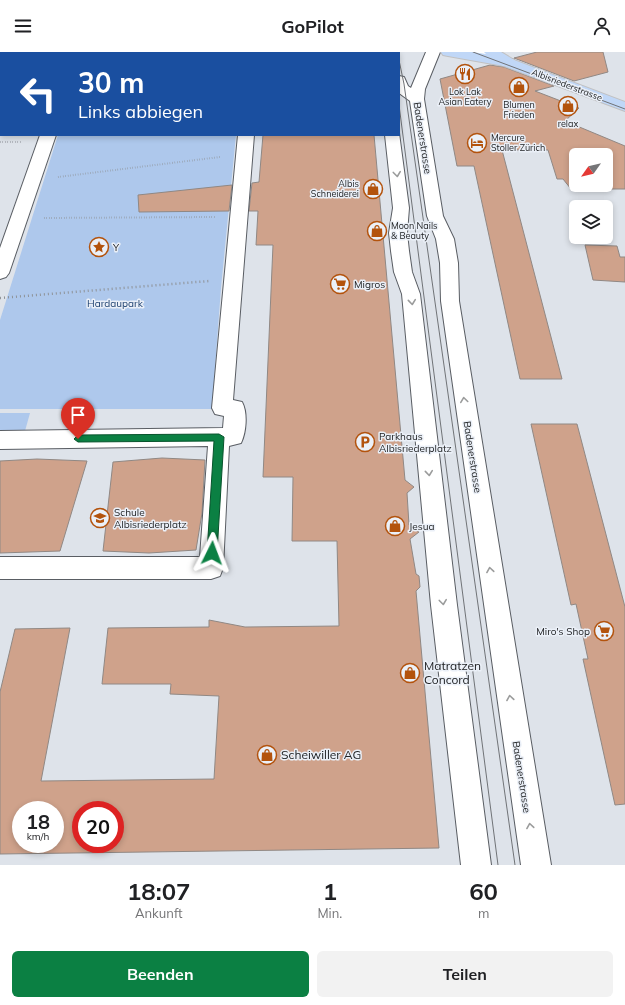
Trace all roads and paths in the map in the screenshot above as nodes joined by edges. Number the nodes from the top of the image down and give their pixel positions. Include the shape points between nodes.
1 (433, 52) edge
2 (448, 52) edge
3 (480, 52) edge
4 (491, 52) edge
5 (509, 63) junction
6 (404, 89) edge
7 (625, 107) edge
8 (48, 136) edge
9 (393, 136) edge
10 (0, 142) edge
11 (23, 142) dead end
12 (245, 144) edge
13 (32, 180) junction
14 (240, 217) junction
15 (19, 218) junction
16 (0, 273) edge
17 (234, 279) junction
18 (0, 298) edge
19 (219, 437) junction
20 (0, 440) edge
21 (0, 568) edge
22 (476, 865) edge
23 (536, 865) edge

1 - 6 street, Badenerstrasse via 418,89
2 - 5 main road, Albisriederstrasse
3 - 5 street
4 - 5 main road, Albisriederstrasse
5 - 7 main road, Albisriederstrasse
23 -> 6 street, Badenerstrasse via 451,309 445,239 435,216
8 - 13 street
9 -> 22 street via 401,208 398,233 400,251 403,272 411,294 443,597
10 - 11 path
12 - 13 path
12 - 14 street
13 - 15 street
14 - 15 path
14 - 17 street
15 - 16 street
17 - 18 path
17 - 19 street via 222,408 235,408 233,437
19 - 20 street
19 - 21 street via 211,568

